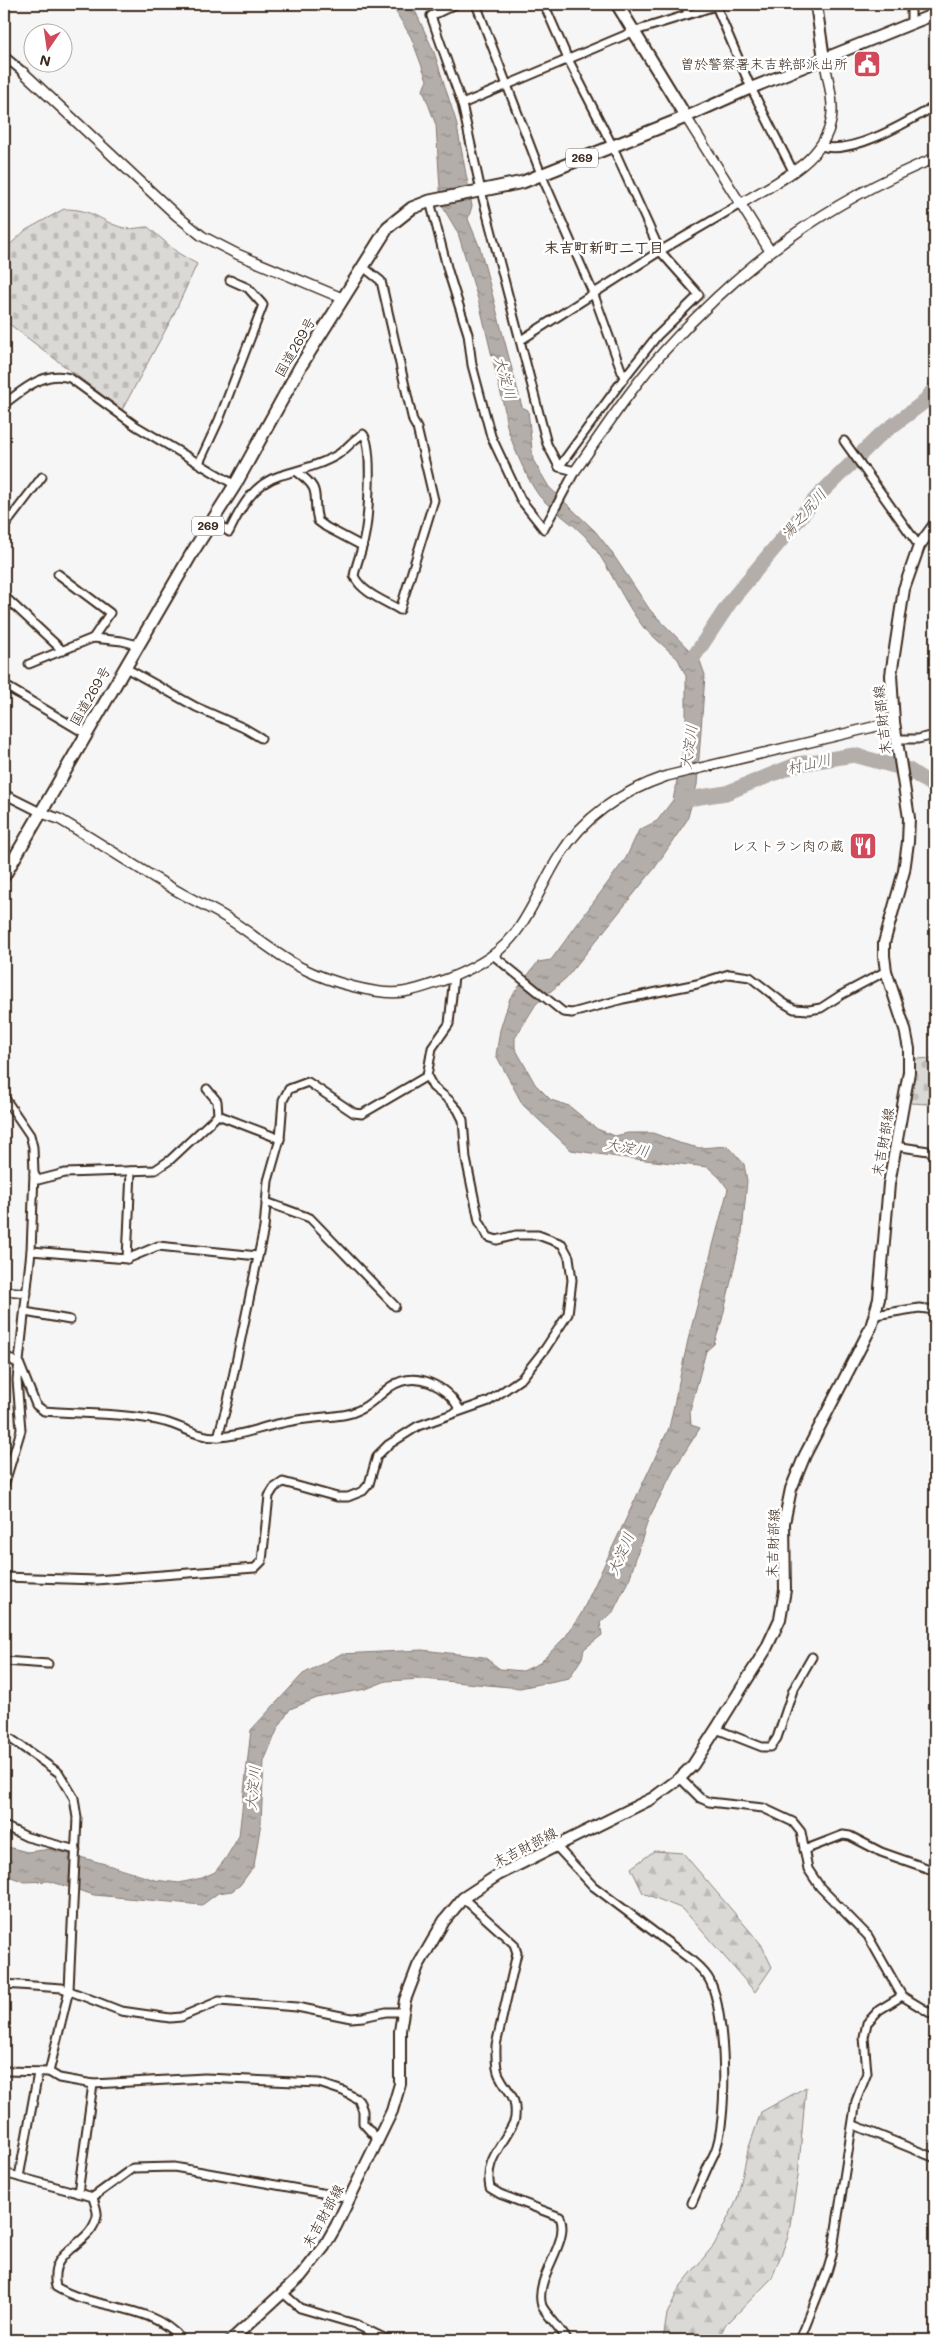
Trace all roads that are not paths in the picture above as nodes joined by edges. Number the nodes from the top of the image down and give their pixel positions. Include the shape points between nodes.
1 (456, 4) edge
2 (476, 4) edge
3 (544, 4) edge
4 (617, 4) edge
5 (685, 4) edge
6 (816, 4) edge
7 (911, 4) edge
8 (719, 5) edge
9 (688, 14) junction
10 (935, 14) edge
11 (911, 24) junction
12 (635, 31) junction
13 (4, 56) edge
14 (568, 59) junction
15 (824, 59) junction
16 (22, 71) edge
17 (23, 72) edge
18 (507, 85) junction
19 (751, 88) junction
20 (462, 104) junction
21 (935, 106) edge
22 (686, 117) junction
23 (612, 145) junction
24 (821, 146) junction
25 (935, 158) edge
26 (793, 171) junction
27 (541, 174) junction
28 (478, 192) junction
29 (433, 201) junction
30 (742, 204) junction
31 (770, 250) junction
32 (660, 251) junction
33 (362, 266) junction
34 (230, 280) dead end
35 (594, 295) junction
36 (342, 298) junction
37 (521, 340) junction
38 (624, 378) junction
39 (4, 404) edge
40 (844, 441) dead end
41 (199, 463) junction
42 (559, 468) junction
43 (297, 472) junction
44 (573, 473) junction
45 (42, 477) dead end
46 (235, 485) junction
47 (212, 520) junction
48 (935, 524) edge
49 (4, 527) edge
50 (362, 546) junction
51 (919, 546) junction
52 (58, 574) dead end
53 (4, 596) edge
54 (94, 638) junction
55 (138, 645) junction
56 (63, 651) junction
57 (30, 664) dead end
58 (124, 668) junction
59 (4, 685) edge
60 (894, 722) junction
61 (86, 734) junction
62 (935, 735) edge
63 (261, 738) dead end
64 (897, 739) junction
65 (4, 794) edge
66 (42, 813) junction
67 (4, 876) edge
68 (494, 956) junction
69 (886, 971) junction
70 (454, 976) junction
71 (427, 1076) junction
72 (208, 1089) dead end
73 (4, 1097) edge
74 (218, 1114) junction
75 (280, 1139) junction
76 (894, 1146) junction
77 (935, 1152) edge
78 (131, 1171) junction
79 (34, 1173) junction
80 (266, 1202) junction
81 (31, 1251) junction
82 (258, 1256) junction
83 (127, 1258) junction
84 (4, 1291) edge
85 (27, 1293) junction
86 (395, 1306) dead end
87 (935, 1310) edge
88 (26, 1312) junction
89 (875, 1315) junction
90 (70, 1320) dead end
91 (4, 1354) edge
92 (20, 1365) junction
93 (460, 1410) junction
94 (218, 1437) junction
95 (4, 1486) edge
96 (4, 1577) edge
97 (812, 1657) dead end
98 (4, 1661) edge
99 (48, 1664) dead end
100 (716, 1729) junction
101 (4, 1734) edge
102 (680, 1778) junction
103 (4, 1826) edge
104 (556, 1846) junction
105 (76, 1850) junction
106 (804, 1850) junction
107 (935, 1871) edge
108 (463, 1898) junction
109 (4, 1984) edge
110 (69, 1990) junction
111 (902, 1996) junction
112 (402, 2012) junction
113 (935, 2016) edge
114 (4, 2071) edge
115 (49, 2072) junction
116 (38, 2073) junction
117 (93, 2084) junction
118 (854, 2125) junction
119 (378, 2140) junction
120 (935, 2158) edge
121 (4, 2173) edge
122 (19, 2177) junction
123 (78, 2193) junction
124 (93, 2197) junction
125 (350, 2198) junction
126 (692, 2203) dead end
127 (283, 2293) junction
128 (182, 2340) edge
129 (231, 2340) edge
130 (388, 2340) edge
131 (567, 2340) edge
132 (800, 2340) edge

1 - 20 street via 431,16
2 - 18 street
3 - 14 street
4 - 12 highway
5 - 9 street
6 - 15 main road
7 - 11 street
8 - 9 street
8 - 19 street
9 - 12 street
10 - 11 main road
11 - 15 main road
12 - 14 street
12 - 22 highway
13 - 16 street
14 - 18 street
14 - 23 street
15 - 19 main road
15 - 24 street via 832,111 829,129
17 - 36 street via 202,236
18 - 20 street
18 - 27 street
19 - 22 main road
19 - 26 street
20 - 28 street
21 - 24 street via 882,135 839,149
22 - 23 highway, 国道269号 / 269
22 - 30 street
23 - 27 highway, 国道269号 / 269
23 - 32 street
24 - 26 street
25 - 31 street via 850,198
26 - 30 street
27 - 28 highway, 国道269号 / 269
27 - 35 street
28 - 29 highway, 国道269号 / 269
28 - 37 street
29 - 33 highway, 国道269号 / 269 via 412,208 388,227
29 - 44 street via 448,271 468,334 472,365 490,436 525,506 544,529
30 - 31 street
30 - 32 street
31 - 44 street via 728,286 665,350
32 - 35 street
32 - 38 street via 699,295 657,336
33 - 36 highway, 国道269号 / 269
33 - 50 street via 381,281 434,500 400,610 357,583 354,576
34 - 41 street via 248,288 263,305 222,413
35 - 37 street
35 - 38 street
36 - 46 highway, 国道269号 / 269
37 - 42 street via 547,444
38 - 42 street
39 - 41 street via 42,379 59,374 70,378 136,426
40 - 51 street
41 - 46 street
42 - 44 street
43 - 47 street via 265,482 248,497 229,532
43 - 50 street via 316,492 318,521
43 - 50 street via 337,455 352,440 363,434 366,436 369,503
45 - 49 street
46 - 47 highway, 国道269号 / 269
47 - 55 highway, 国道269号 / 269
48 - 51 main road, 末吉財部線
51 - 60 main road, 末吉財部線 via 904,588 896,636 892,675
52 - 54 street via 110,613
53 - 56 street
54 - 55 street
54 - 56 street
55 - 58 highway, 国道269号 / 269
56 - 57 street
58 - 61 highway, 国道269号 / 269
58 - 63 street
59 - 61 street
60 - 64 main road, 末吉財部線
60 - 68 street via 640,785 602,808 575,834 560,854 520,926
61 - 66 highway, 国道269号 / 269
62 - 64 street
64 - 69 main road, 末吉財部線 via 907,797 908,851 884,943
65 - 66 street
66 - 67 highway, 国道269号 / 269
66 - 70 street via 59,819 222,915 304,969 343,983 388,992 430,986
68 - 69 street via 562,1012 572,1013 729,974 750,977 782,1002 809,1010 821,1008
68 - 70 street
69 - 76 main road, 末吉財部線 via 905,1029 908,1049 906,1091
70 - 71 street via 449,1024 432,1048
71 - 75 street via 362,1114 354,1113 308,1082 299,1084 289,1089 283,1100
71 - 93 street via 433,1088 449,1100 463,1120 466,1158 479,1221 488,1237 497,1240 516,1235 538,1235 562,1244 570,1257 572,1280 568,1314 545,1349 522,1378 489,1401
72 - 74 street via 217,1102
73 - 79 street via 30,1135
74 - 75 street
74 - 78 street via 155,1170
75 - 80 street via 268,1181
76 - 77 street
76 - 89 main road, 末吉財部線
78 - 79 street via 65,1173 38,1180
78 - 83 street
79 - 81 street
80 - 82 street
80 - 86 street via 310,1218
81 - 83 street
81 - 85 street
82 - 83 street via 158,1246
82 - 94 street
84 - 85 street
85 - 88 street
87 - 89 street via 918,1308
88 - 90 street
88 - 92 street
89 - 100 main road, 末吉財部線 via 790,1489 784,1523 785,1590 780,1619 766,1649
91 - 92 street
92 - 94 street via 36,1405 44,1411 156,1421 191,1433
92 - 95 street via 17,1380 21,1430
93 - 94 street via 443,1388 416,1379 392,1386 364,1410
93 - 96 street via 418,1426 388,1445 377,1456 369,1484 363,1491 337,1497 291,1482 283,1482 274,1488 268,1496 262,1561 255,1568 96,1580
97 - 100 street via 794,1690 771,1747 762,1747
98 - 99 street
100 - 102 main road, 末吉財部線 via 693,1765
101 - 105 street via 59,1773 69,1788 77,1818
102 - 104 main road, 末吉財部線 via 653,1798
102 - 106 street via 700,1798 709,1802 763,1808 793,1822 801,1832
103 - 105 street via 27,1837
104 - 108 main road, 末吉財部線 via 498,1875
104 - 126 street via 593,1886 690,1959 710,1981 717,2001 722,2045 723,2114 714,2154
105 - 110 street
106 - 107 street via 843,1835
106 - 111 street via 808,1869 820,1887 868,1936
108 - 112 main road, 末吉財部線 via 444,1921 421,1960
108 - 131 street via 514,1944 517,1953 496,2045 498,2074 512,2092 516,2104 515,2120 490,2165 487,2174 490,2188 560,2217 563,2230 541,2297 543,2308
109 - 110 street
110 - 112 street via 138,2015 170,2018 182,2017 219,2001 297,2007 351,2018
110 - 115 street
111 - 113 street
111 - 118 street via 879,2010 867,2023 864,2036 867,2073 856,2101
112 - 119 main road, 末吉財部線 via 400,2084
114 - 116 street
115 - 116 street
115 - 117 street via 59,2078
116 - 122 street
117 - 119 street via 205,2078 319,2082 360,2100 363,2123
117 - 123 street
118 - 120 street
118 - 132 street via 832,2255
119 - 125 main road, 末吉財部線
121 - 122 street
122 - 123 street
123 - 124 street
124 - 125 street via 133,2168 174,2167
124 - 128 street via 97,2213 95,2223 64,2254 54,2276 56,2287 68,2294 144,2315 166,2325
125 - 127 main road, 末吉財部線 via 324,2247
127 - 129 main road, 末吉財部線
127 - 130 street via 300,2308 355,2324

